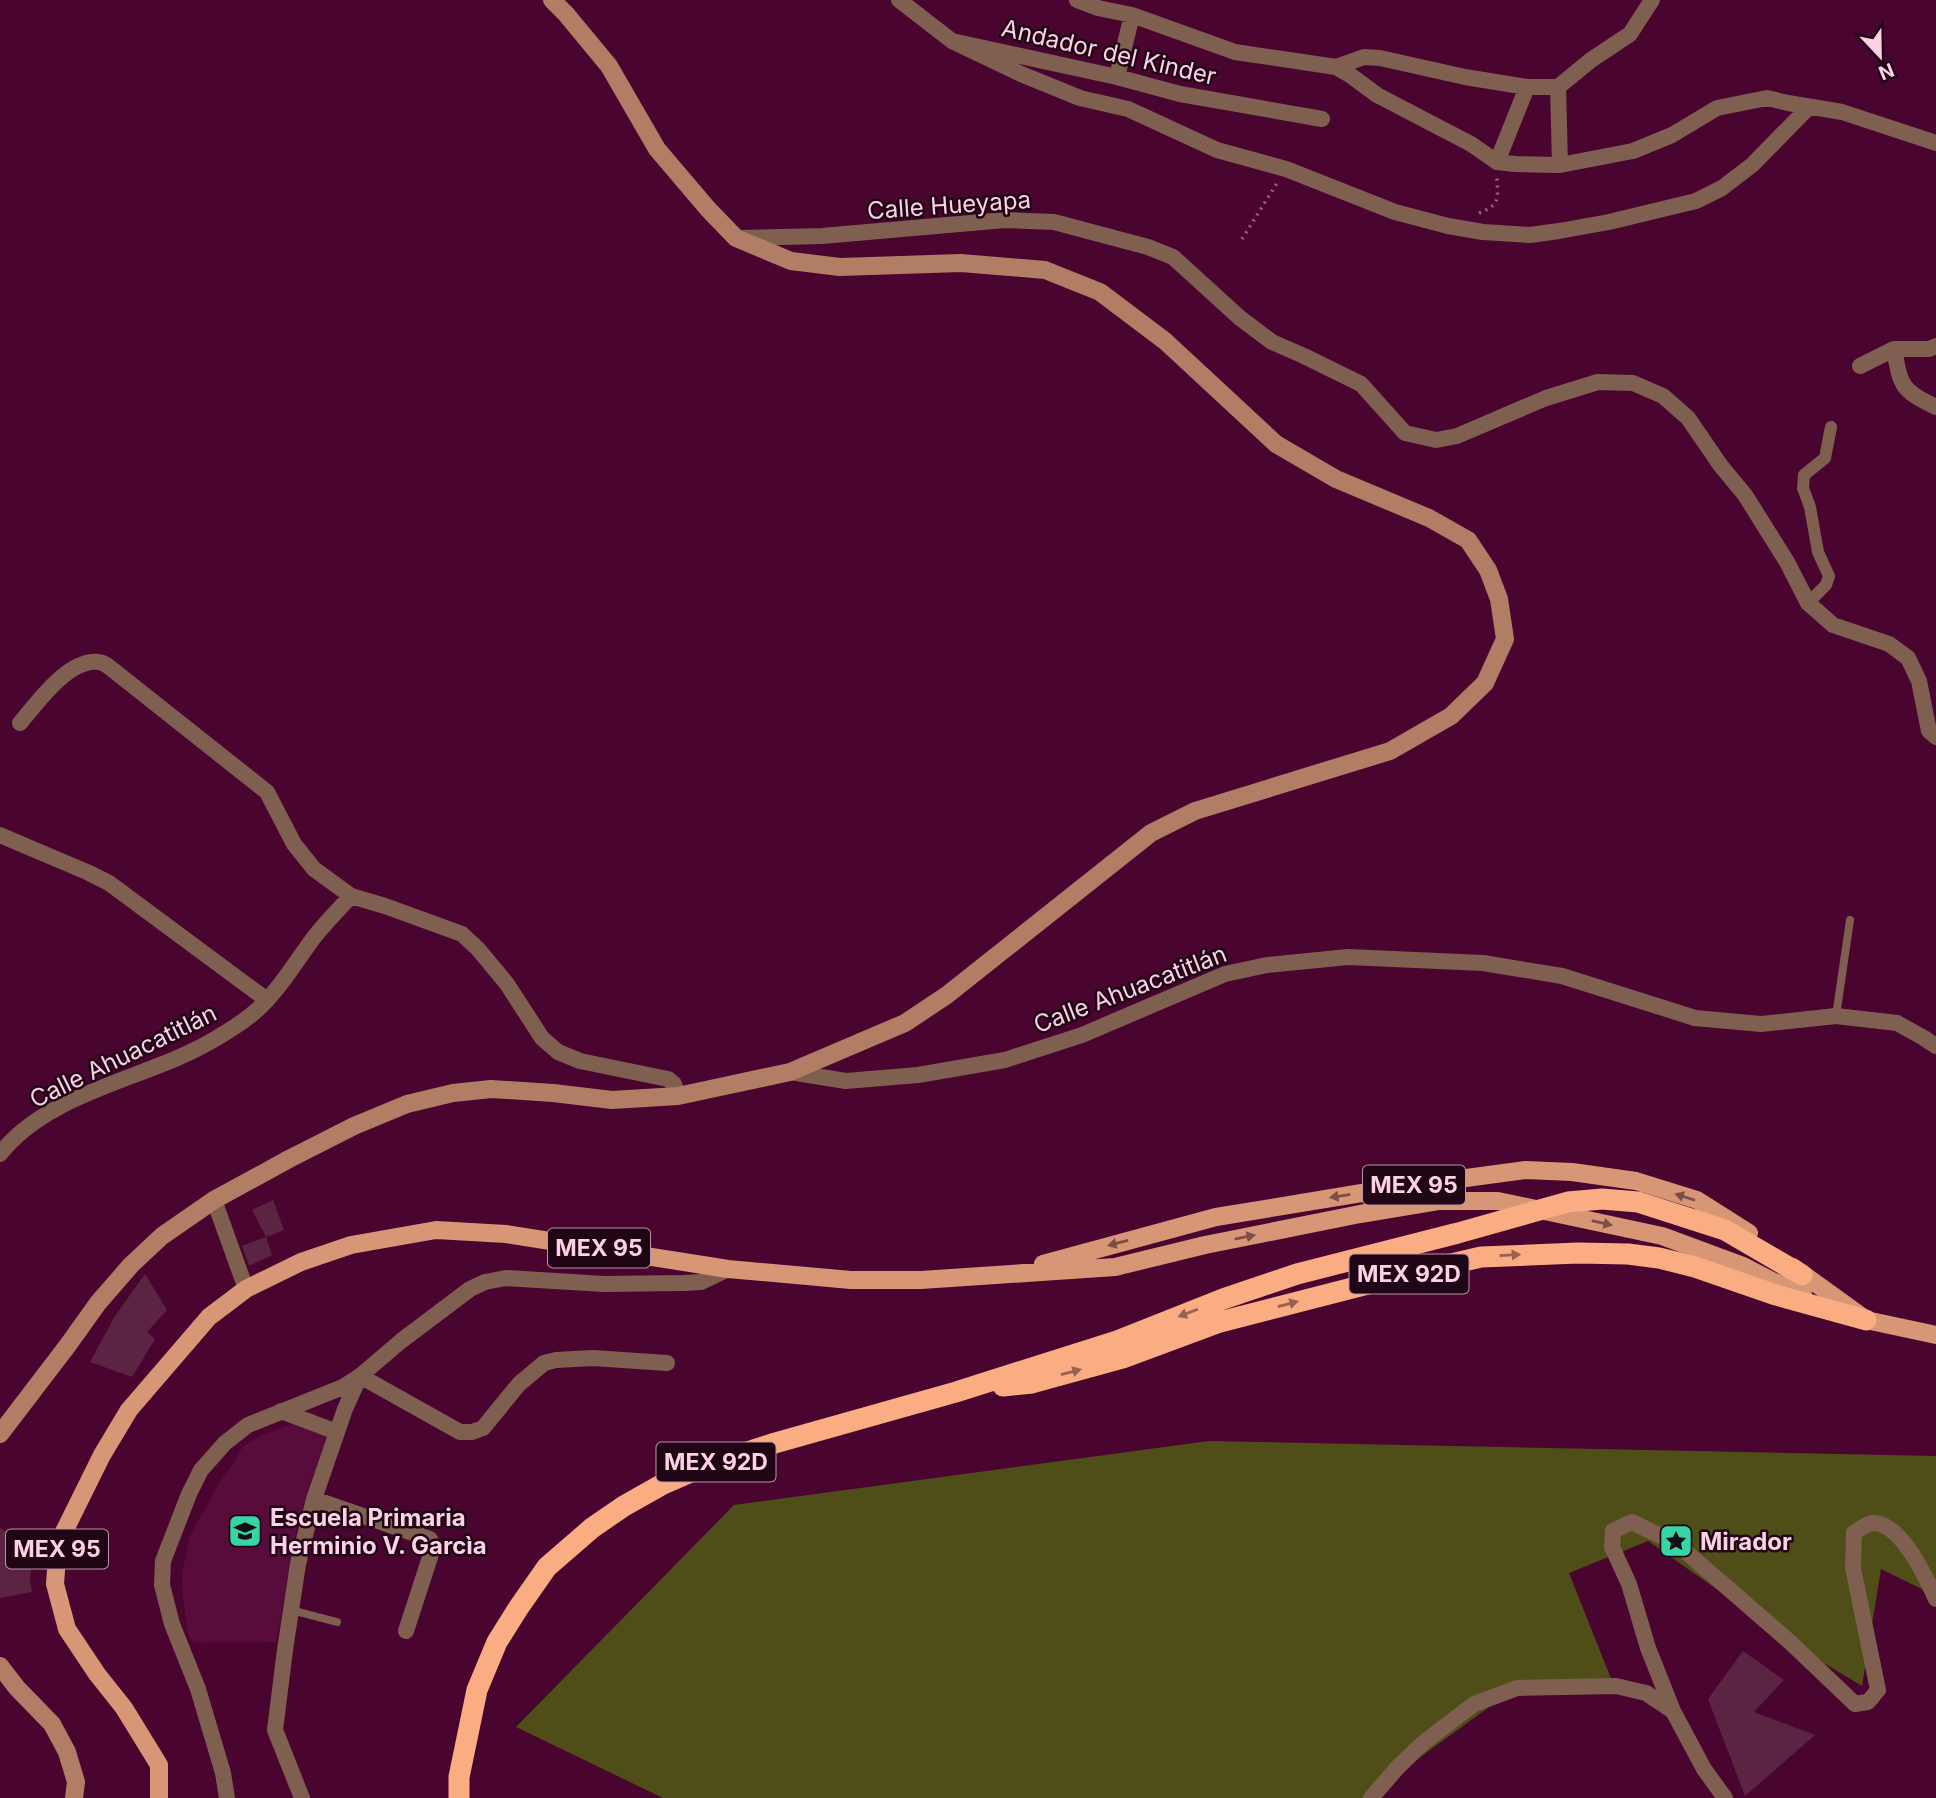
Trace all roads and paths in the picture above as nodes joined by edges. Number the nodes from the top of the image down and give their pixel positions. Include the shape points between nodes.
1 (552, 0) edge
2 (899, 0) edge
3 (1077, 0) edge
4 (1652, 0) edge
5 (1132, 15) junction
6 (952, 41) junction
7 (1336, 67) junction
8 (1117, 77) junction
9 (1558, 86) junction
10 (1527, 88) junction
11 (1809, 107) junction
12 (1322, 119) dead end
13 (1936, 143) edge
14 (1497, 162) junction
15 (1560, 165) junction
16 (1286, 169) junction
17 (1491, 209) dead end
18 (736, 239) junction
19 (1242, 239) dead end
20 (1936, 346) edge
21 (1894, 349) junction
22 (1860, 366) dead end
23 (1936, 407) edge
24 (1831, 427) dead end
25 (1808, 603) junction
26 (20, 723) dead end
27 (1936, 737) edge
28 (0, 835) edge
29 (351, 896) junction
30 (1850, 920) dead end
31 (267, 1000) junction
32 (1836, 1016) junction
33 (1936, 1046) edge
34 (790, 1072) junction
35 (678, 1096) junction
36 (0, 1154) edge
37 (214, 1200) junction
38 (1535, 1210) junction
39 (728, 1269) junction
40 (1008, 1274) junction
41 (1802, 1275) junction
42 (246, 1289) junction
43 (1866, 1321) junction
44 (1936, 1335) edge
45 (667, 1363) dead end
46 (360, 1376) junction
47 (956, 1392) junction
48 (281, 1410) junction
49 (337, 1432) junction
50 (0, 1434) edge
51 (314, 1499) junction
52 (1936, 1599) edge
53 (291, 1610) junction
54 (337, 1622) dead end
55 (406, 1631) dead end
56 (0, 1667) edge
57 (1673, 1711) junction
58 (74, 1798) edge
59 (159, 1798) edge
60 (227, 1798) edge
61 (302, 1798) edge
62 (459, 1798) edge
63 (1371, 1798) edge
64 (1725, 1798) edge

1 - 18 main road via 609,66 657,149
2 - 6 street, Andador del Kinder
3 - 5 street
4 - 9 street via 1630,34
5 - 7 street via 1235,52
5 - 8 street
6 - 8 street, Andador del Kinder
6 - 16 street via 1080,98 1128,109 1217,150
7 - 10 street via 1364,57 1380,58
7 - 14 street
8 - 12 street, Andador del Kinder via 1180,94
9 - 10 street
9 - 15 street
10 - 14 street
11 - 13 street
11 - 15 street via 1767,98 1717,108 1672,135 1633,151
11 - 16 street via 1752,165 1696,201 1530,235 1483,232 1395,212
14 - 15 street
14 - 17 path via 1498,198
16 - 19 path
18 - 25 street, Calle Hueyapa via 1005,220 1054,222 1148,247 1174,257 1272,342 1361,384 1405,433 1436,440 1598,382 1633,383 1662,396 1688,418 1745,495
18 - 34 main road via 792,261 840,267 961,263 1045,270 1100,292 1165,341 1276,444 1336,479 1468,540 1488,570 1499,599 1505,639 1485,683 1451,716 1390,751 1195,811 1152,833 905,1023
20 - 21 street
21 - 22 street
21 - 23 street via 1900,380 1913,396
24 - 25 street via 1825,458 1804,475 1818,552 1829,576
25 - 27 street via 1833,625 1889,644 1908,658 1919,681 1929,732
26 - 29 street via 64,674 97,662 108,666 267,792 286,831 314,869
28 - 31 street via 109,883
29 - 31 street, Calle Ahuacatitlán
29 - 35 street via 462,934 507,984 542,1038 558,1052 668,1079
30 - 32 lane
31 - 36 street, Calle Ahuacatitlán via 218,1038 41,1118 11,1139
32 - 33 street, Calle Ahuacatitlán via 1897,1023
32 - 34 street, Calle Ahuacatitlán via 1760,1024 1695,1018 1562,976 1483,963 1348,957 1226,974 1082,1035 1006,1060 846,1081
34 - 35 main road
35 - 37 main road via 612,1100 491,1089 453,1093 407,1104 354,1126
37 - 42 street
37 - 50 main road via 162,1236 131,1265
40 -> 38 main road, MEX 95 via 1115,1267 1205,1245 1438,1201 1498,1201
38 - 41 highway, MEX 92D via 1602,1199 1638,1202 1725,1230
38 -> 43 main road, MEX 95 via 1662,1236
38 -> 47 highway, MEX 92D via 1297,1274
39 - 40 main road, MEX 95 via 851,1280
39 - 42 main road, MEX 95 via 531,1237 436,1230 351,1245 301,1262
39 - 46 street via 701,1282 684,1283 506,1278 485,1282 437,1313
41 -> 40 main road, MEX 95 via 1751,1234 1697,1200 1636,1181 1526,1170 1216,1217
41 - 43 main road, MEX 95
42 - 59 main road, MEX 95 via 209,1317 129,1410 58,1544 55,1584 67,1629 159,1765
43 - 44 main road, MEX 95
47 -> 43 highway, MEX 92D via 1032,1383 1123,1358 1220,1322 1481,1257 1578,1253 1659,1258
45 - 46 street via 593,1358 544,1363 519,1384 482,1428 472,1432 460,1432
46 - 48 street via 321,1397
46 - 49 street
47 - 62 highway, MEX 92D via 702,1467 663,1484 592,1528 547,1567 497,1642 477,1690
48 - 49 street
48 - 60 street via 248,1425 201,1470 163,1561 162,1585 172,1624 198,1689
49 - 51 street
51 - 53 street
51 - 55 street via 430,1539 433,1548
52 - 57 street via 1918,1562 1890,1530 1876,1523 1854,1533 1853,1568 1878,1690 1868,1702 1855,1704 1677,1544 1632,1522 1613,1531 1612,1547
53 - 54 lane
53 - 61 street via 275,1730
56 - 58 main road via 52,1724 76,1782
57 - 63 street via 1646,1693 1616,1686 1517,1688 1474,1704 1423,1743
57 - 64 street

